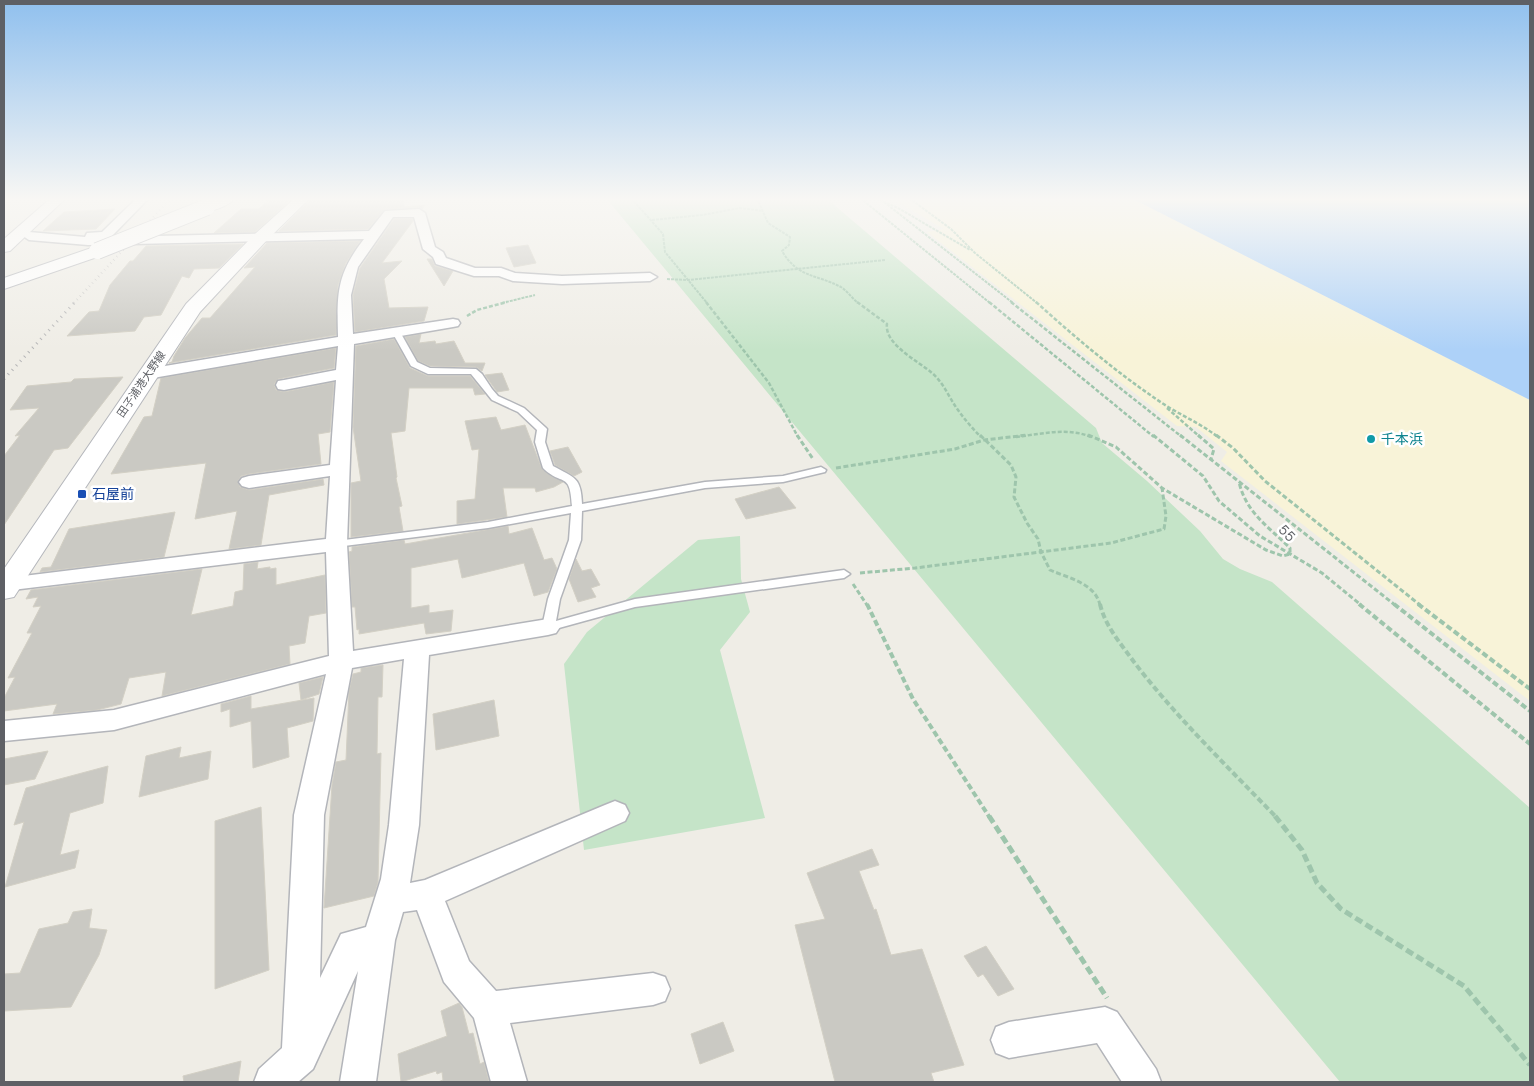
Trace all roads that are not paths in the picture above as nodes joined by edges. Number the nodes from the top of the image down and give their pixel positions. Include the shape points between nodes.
1 (103, 249) edge
2 (250, 249) edge
3 (364, 249) edge
4 (429, 249) edge
5 (650, 277) dead end
6 (4, 284) edge
7 (453, 323) dead end
8 (396, 332) junction
9 (346, 340) junction
10 (147, 374) junction
11 (344, 374) junction
12 (284, 385) dead end
13 (340, 469) junction
14 (821, 470) road end
15 (249, 482) dead end
16 (577, 509) junction
17 (336, 544) junction
18 (844, 574) road end
19 (5, 588) edge
20 (548, 627) junction
21 (417, 648) junction
22 (341, 661) junction
23 (4, 731) edge
24 (616, 813) dead end
25 (427, 894) junction
26 (390, 900) junction
27 (379, 940) junction
28 (652, 989) dead end
29 (489, 1009) junction
30 (1009, 1040) dead end
31 (300, 1056) junction
32 (272, 1082) edge
33 (358, 1082) edge
34 (509, 1082) edge
35 (1143, 1082) edge

1 - 6 main road, bridge
2 - 10 main road, 田子浦港大野線 via 194,308
3 - 9 street via 351,267 344,295
4 - 5 street via 441,261 474,272 501,272 513,277 562,280
7 - 8 street
8 - 9 street
8 - 16 lane via 414,364 428,371 473,371 495,398 521,410 538,425 542,429 540,442 548,468 570,480 576,488
9 - 10 street
9 - 11 street
10 - 19 main road, 田子浦港大野線
11 - 12 street
11 - 13 street
13 - 15 street
13 - 17 street
14 - 16 lane via 783,480 705,485
16 - 17 lane via 488,525
16 - 20 lane via 575,540 554,599
17 - 19 street
17 - 22 street
18 - 20 lane via 635,602
20 - 21 street
21 - 22 street
21 - 26 street via 404,825
22 - 23 street via 114,720
22 - 31 street via 308,815
24 - 25 street
25 - 26 street
25 - 29 street via 456,971
26 - 27 street
27 - 31 street via 353,945
27 - 33 street
28 - 29 street
29 - 34 street
30 - 35 street via 1105,1024
31 - 32 street

